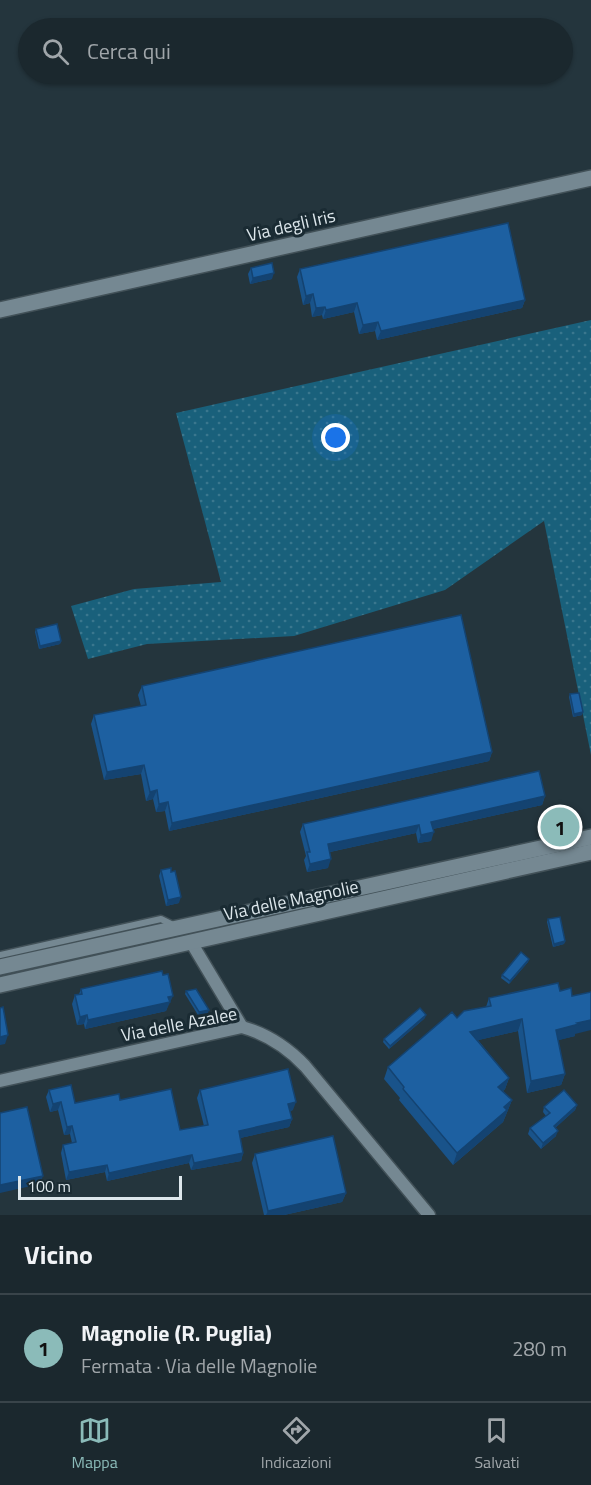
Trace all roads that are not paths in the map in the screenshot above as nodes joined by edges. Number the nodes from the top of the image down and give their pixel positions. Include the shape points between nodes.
1 (591, 178) edge
2 (0, 310) edge
3 (591, 837) edge
4 (591, 852) edge
5 (179, 928) junction
6 (187, 943) junction
7 (0, 955) edge
8 (0, 967) edge
9 (0, 985) edge
10 (242, 1027) junction
11 (0, 1081) edge
12 (429, 1215) edge

1 - 2 street, Via degli Iris
3 - 5 street, Via delle Magnolie
4 - 6 street, Via delle Magnolie
5 - 6 street
5 - 7 lane via 161,919
5 - 8 street, Via delle Magnolie
6 - 9 street, Via delle Magnolie
6 - 10 street
10 - 11 street, Via delle Azalee
10 - 12 street, Via delle Azalee via 270,1038 294,1054

